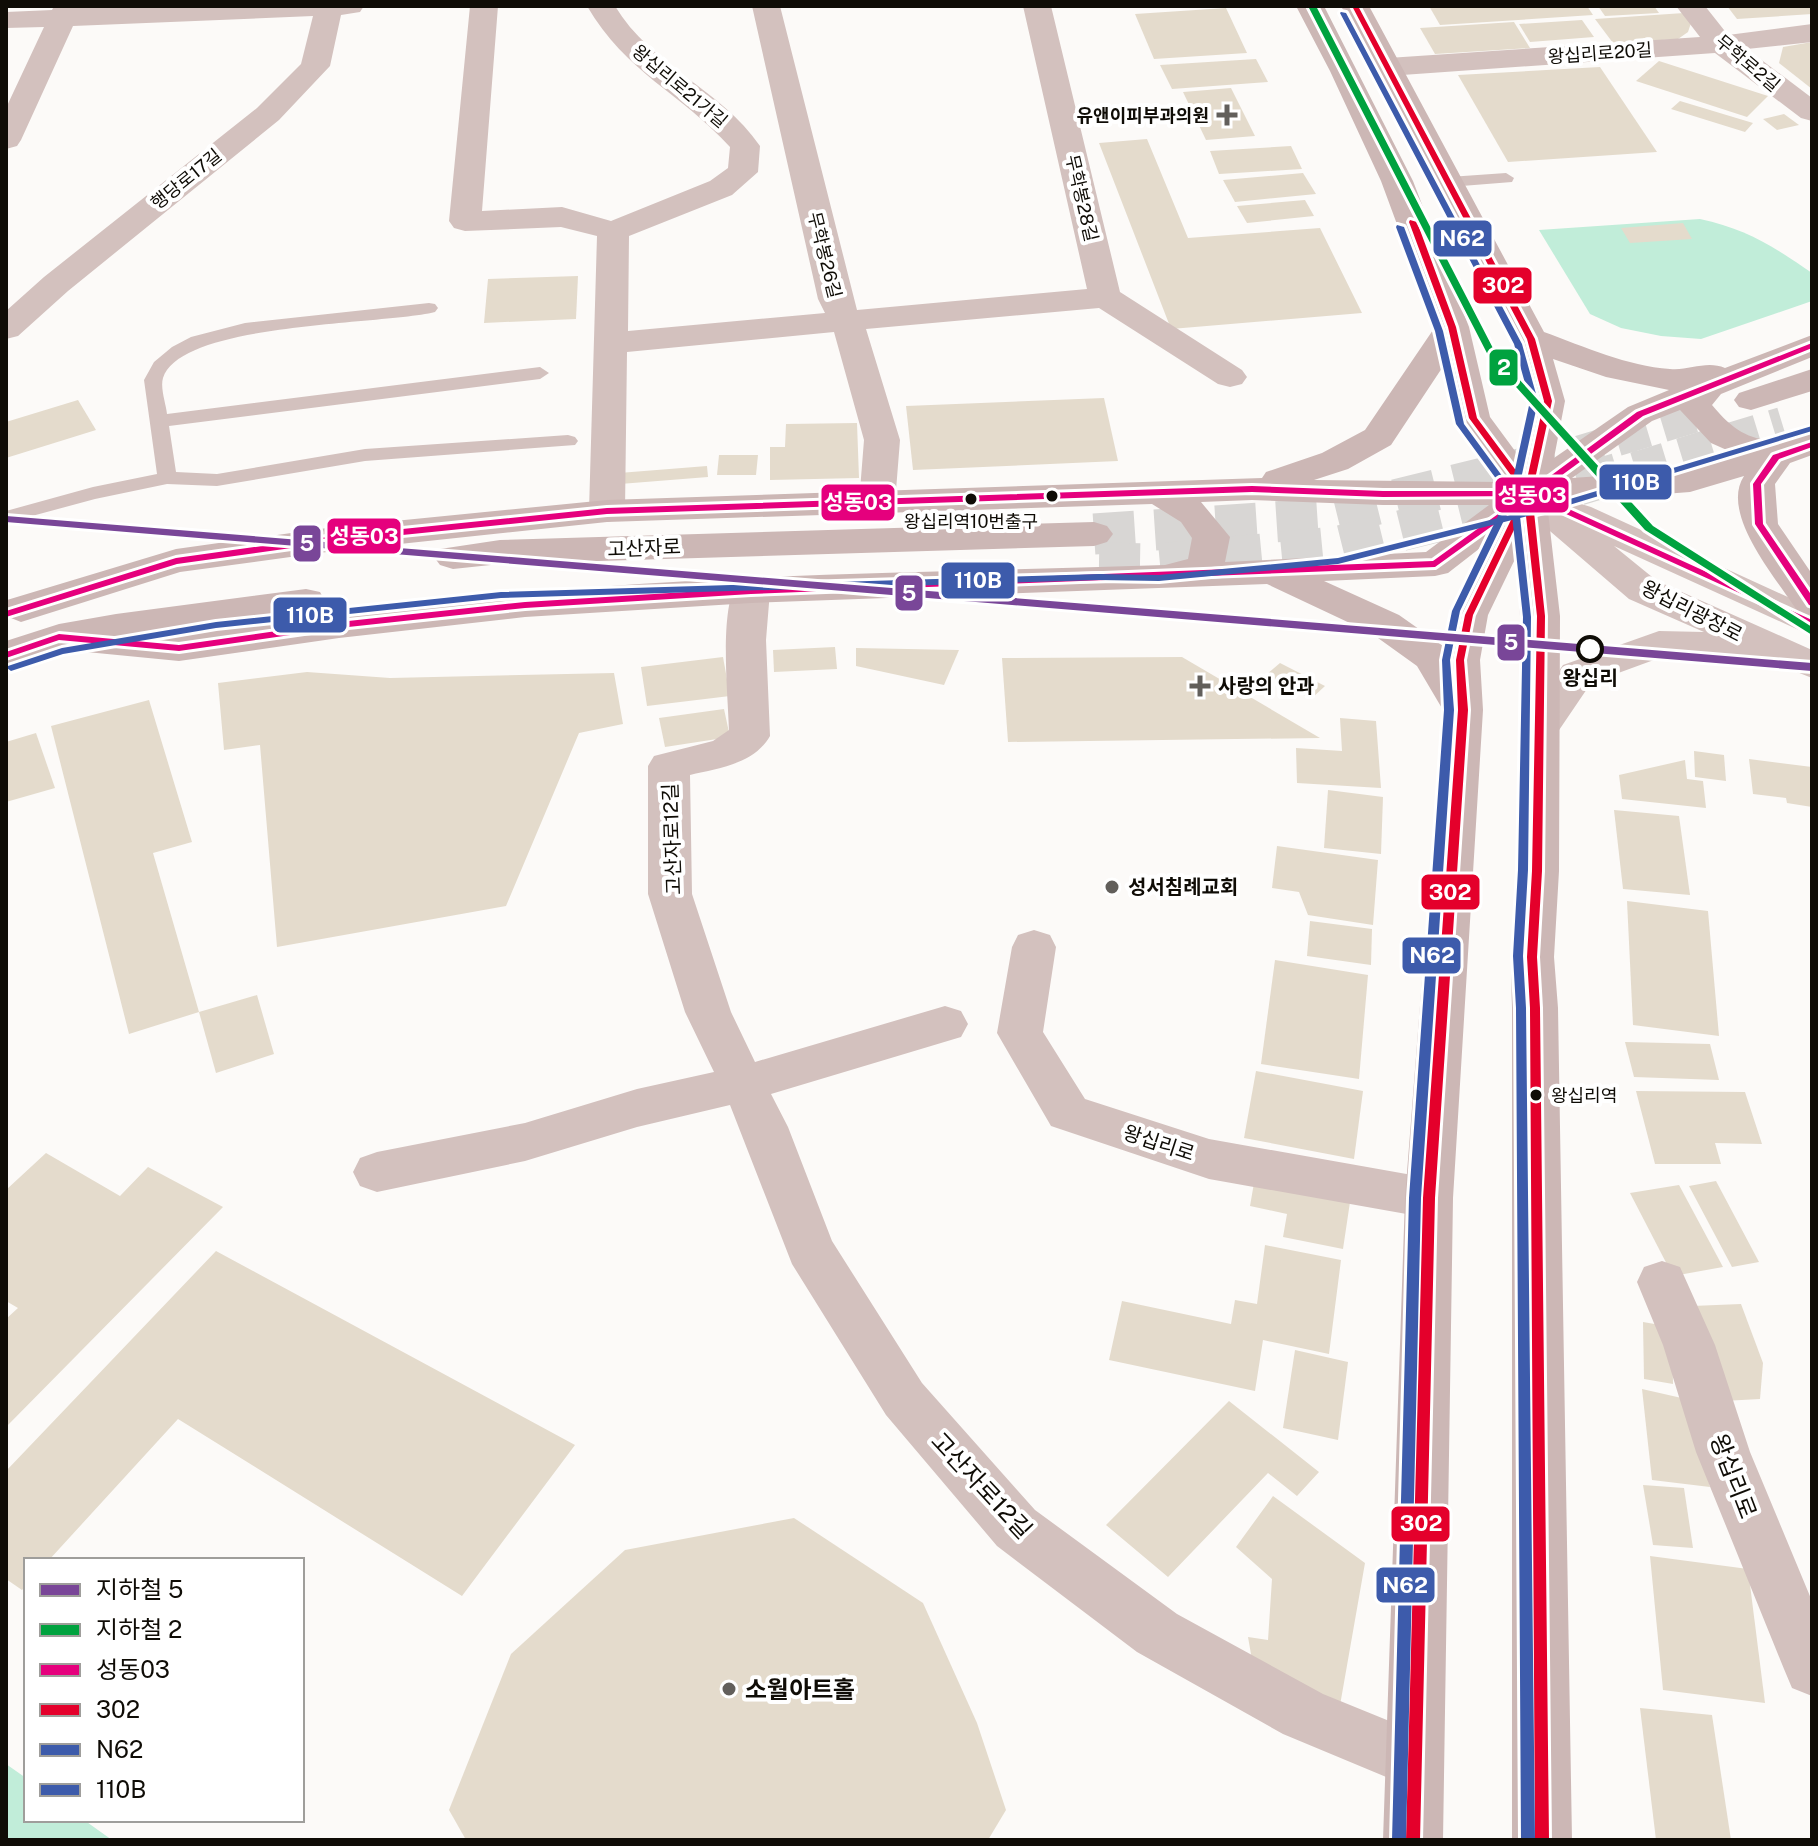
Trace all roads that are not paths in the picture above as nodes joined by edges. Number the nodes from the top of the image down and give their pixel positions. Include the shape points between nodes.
1 (329, 6) edge
2 (350, 6) edge
3 (484, 6) edge
4 (601, 6) edge
5 (766, 6) edge
6 (1037, 6) edge
7 (1310, 6) edge
8 (1355, 6) edge
9 (1690, 6) edge
10 (65, 13) edge
11 (6, 20) edge
12 (1812, 33) edge
13 (1721, 44) junction
14 (1388, 67) junction
15 (1812, 112) edge
16 (6, 140) edge
17 (1506, 178) dead end
18 (1449, 182) junction
19 (613, 231) junction
20 (1105, 297) junction
21 (429, 308) dead end
22 (845, 321) junction
23 (1452, 327) junction
24 (6, 329) edge
25 (1531, 339) junction
26 (611, 343) junction
27 (1812, 345) edge
28 (540, 373) dead end
29 (1230, 377) dead end
30 (1812, 379) edge
31 (1750, 384) junction
32 (1710, 385) junction
33 (160, 421) junction
34 (1794, 438) edge
35 (568, 441) dead end
36 (167, 478) junction
37 (1252, 489) junction
38 (1161, 493) junction
39 (1528, 493) junction
40 (877, 503) junction
41 (607, 511) junction
42 (6, 517) edge
43 (1268, 571) junction
44 (1166, 577) junction
45 (751, 591) junction
46 (1812, 603) edge
47 (14, 612) edge
48 (1812, 623) edge
49 (59, 637) junction
50 (1764, 646) junction
51 (6, 655) edge
52 (1812, 665) edge
53 (1463, 710) junction
54 (1539, 729) junction
55 (1034, 947) dead end
56 (945, 1024) dead end
57 (743, 1084) junction
58 (377, 1172) dead end
59 (1429, 1198) junction
60 (1662, 1282) dead end
61 (1812, 1669) edge
62 (1415, 1760) junction
63 (1413, 1840) edge
64 (1542, 1840) edge

1 - 2 street
1 - 10 street
1 - 24 street, 행당로17길 via 315,66 268,114
3 - 19 street via 465,221 562,217
4 - 19 street, 왕십리로21가길 via 647,62 730,126 745,146 743,172 721,188
5 - 22 street, 무학봉26길 via 835,299
6 - 20 street, 무학봉28길
7 - 23 main road via 1397,181
8 - 14 main road
9 - 13 street, 무학로2길
10 - 11 street
10 - 16 street
12 - 13 street, 왕십리로20길
13 - 14 street, 왕십리로20길
13 - 15 street, 무학로2길
14 - 18 main road
17 - 18 lane
18 - 25 main road
19 - 26 street
20 - 22 street
20 - 29 street
21 - 33 lane via 245,329 198,341 161,366 153,380
22 - 26 street
22 - 40 street, 무학봉26길 via 882,440
23 - 37 main road via 1378,437 1335,461
23 - 39 main road via 1473,418
25 - 31 main road via 1618,370 1672,380
25 - 39 main road via 1548,401
26 - 41 street
27 - 31 main road
28 - 33 lane
30 - 31 main road
31 - 32 main road
32 - 34 main road via 1694,405 1711,427 1747,449
32 - 39 main road via 1640,414
33 - 36 lane
34 - 39 main road via 1690,481
34 - 46 main road via 1757,484 1759,524
35 - 36 lane via 365,455 217,480
36 - 42 lane
37 - 38 main road
37 - 39 main road
38 - 40 main road
38 - 44 main road via 1194,514 1211,537 1205,567
39 - 43 main road via 1435,564
39 - 48 street, 왕십리광장로
39 - 50 street, 왕십리광장로 via 1643,590
39 - 53 main road via 1469,615 1460,660
39 - 54 main road via 1541,616
40 - 41 main road
41 - 47 main road via 176,561
43 - 44 main road
43 - 53 main road via 1385,624 1431,657
44 - 45 main road
45 - 49 main road via 525,605 179,648
45 - 57 street, 고산자로12길 via 746,640 750,736 726,752 669,766 670,894 708,1012
47 - 49 main road, 고산자로 via 210,582 500,552 1097,548 500,581 214,611
49 - 51 main road, 고산자로
50 - 52 street, 왕십리광장로
50 - 54 street via 1659,644 1577,674
53 - 59 main road
54 - 64 main road via 1532,957
55 - 59 street, 왕십리로 via 1020,1033 1068,1113 1209,1159
56 - 57 street
57 - 58 street via 637,1108 525,1142
57 - 62 street, 고산자로12길 via 810,1249 904,1399 1016,1528 1157,1633 1303,1714
59 - 62 main road
60 - 61 street, 왕십리로 via 1689,1345 1723,1452
62 - 63 main road

